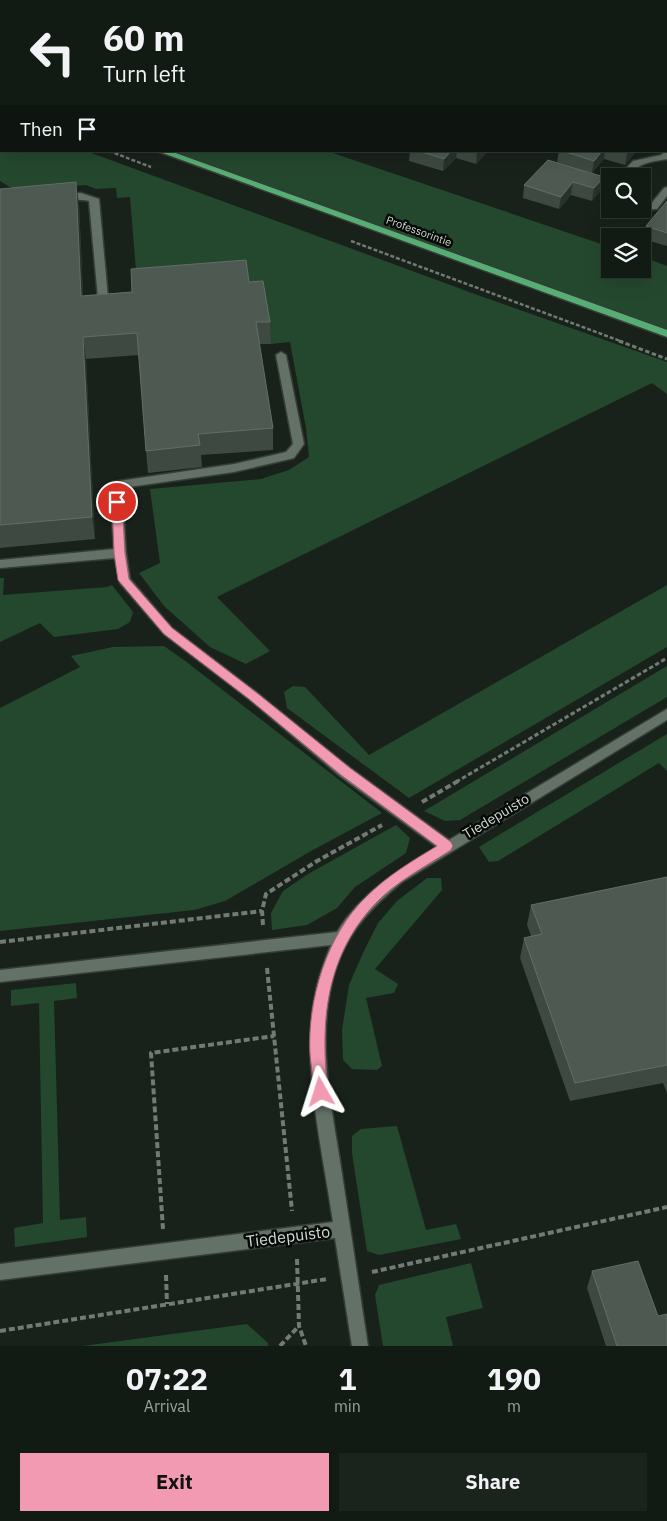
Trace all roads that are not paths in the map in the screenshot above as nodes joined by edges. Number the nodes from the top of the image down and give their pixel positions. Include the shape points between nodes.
1 (164, 152) edge
2 (666, 156) edge
3 (630, 168) edge
4 (667, 190) edge
5 (53, 197) edge
6 (651, 207) edge
7 (104, 310) edge
8 (667, 334) edge
9 (281, 355) dead end
10 (120, 553) junction
11 (0, 564) edge
12 (667, 714) edge
13 (447, 846) junction
14 (342, 938) junction
15 (0, 976) edge
16 (342, 1229) junction
17 (0, 1272) edge
18 (360, 1346) edge

1 - 8 main road, Professorintie
2 - 3 street via 644,159
4 - 6 street
5 - 7 street via 94,199
9 - 10 street via 299,444 290,455 234,468 116,485
10 - 11 street
10 - 13 street via 124,580 168,631 345,772
12 - 13 street, Tiedepuisto
13 - 14 street, Tiedepuisto via 397,878 369,902
14 - 15 street
14 - 16 street, Tiedepuisto via 328,970 320,1008 317,1052
16 - 17 street, Tiedepuisto
16 - 18 street

